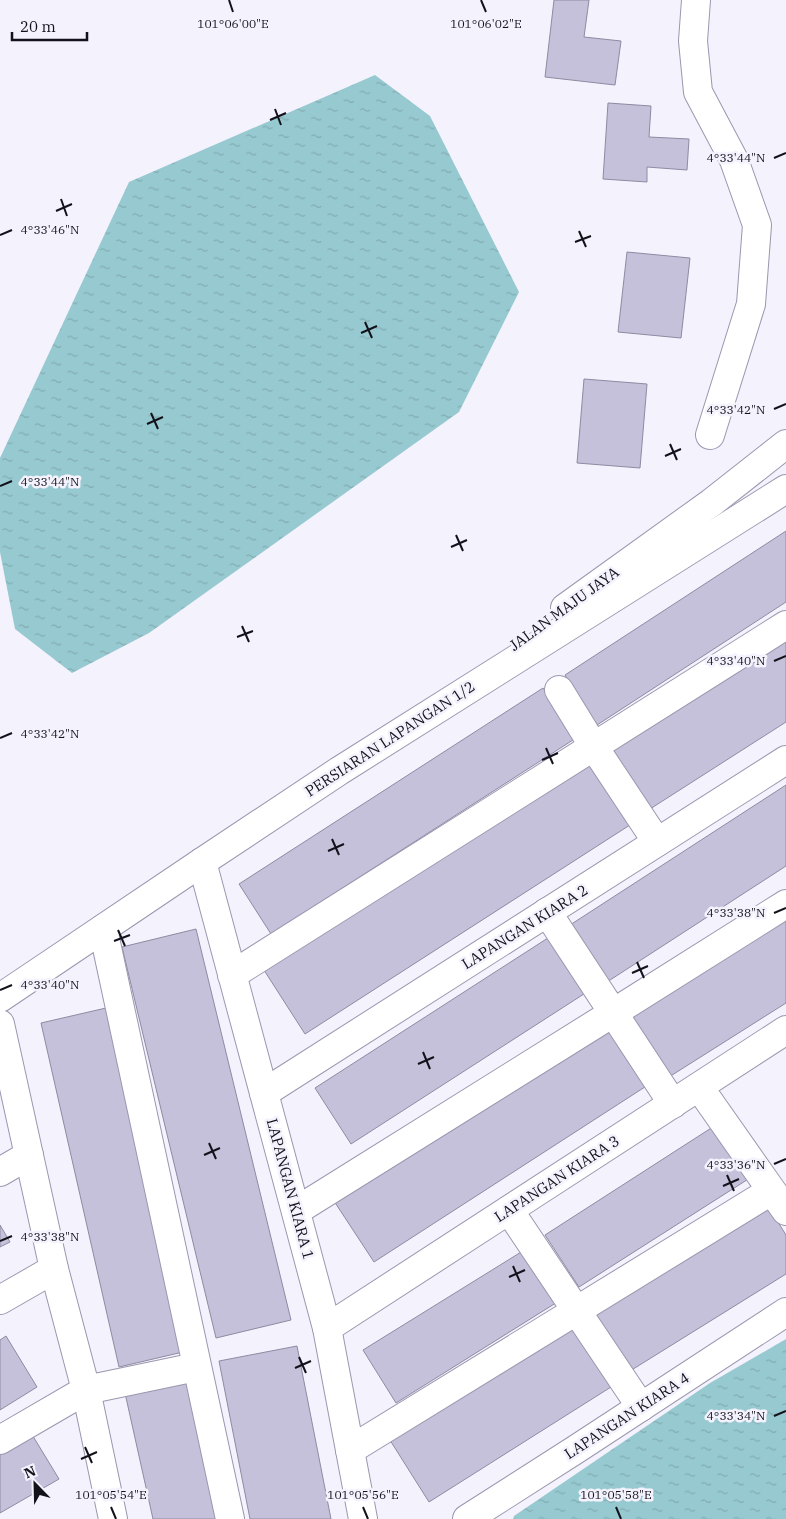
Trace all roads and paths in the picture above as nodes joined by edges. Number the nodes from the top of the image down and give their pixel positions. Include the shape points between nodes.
1 (696, 0) edge
2 (710, 435) dead end
3 (786, 444) edge
4 (786, 489) edge
5 (786, 625) edge
6 (559, 690) dead end
7 (594, 747) junction
8 (786, 760) edge
9 (339, 772) junction
10 (657, 842) junction
11 (202, 862) junction
12 (786, 904) edge
13 (547, 912) junction
14 (103, 929) junction
15 (232, 975) junction
16 (0, 998) edge
17 (613, 1014) junction
18 (0, 1024) edge
19 (786, 1030) edge
20 (699, 1087) junction
21 (264, 1093) junction
22 (672, 1104) junction
23 (29, 1155) junction
24 (0, 1172) edge
25 (778, 1201) edge
26 (509, 1210) junction
27 (296, 1211) junction
28 (54, 1269) junction
29 (0, 1300) edge
30 (576, 1311) junction
31 (786, 1312) edge
32 (327, 1328) junction
33 (196, 1367) junction
34 (86, 1390) junction
35 (641, 1407) junction
36 (0, 1440) edge
37 (350, 1450) junction
38 (105, 1515) edge
39 (230, 1519) edge
40 (363, 1519) edge
41 (467, 1519) edge

1 - 2 street via 693,41 698,92 734,160 757,225 751,304
3 - 9 street, JALAN MAJU JAYA via 711,503
4 - 9 street, PERSIARAN LAPANGAN 1/2
5 - 7 street
6 - 7 street
7 - 10 street
7 - 15 street
8 - 10 street, LAPANGAN KIARA 2
9 - 11 street, PERSIARAN LAPANGAN 1/2
10 - 13 street, LAPANGAN KIARA 2
11 - 14 street, PERSIARAN LAPANGAN 1/2
11 - 15 street, LAPANGAN KIARA 1
12 - 17 street
13 - 17 street
13 - 21 street, LAPANGAN KIARA 2
14 - 16 street, PERSIARAN LAPANGAN 1/2
14 - 33 street
15 - 21 street, LAPANGAN KIARA 1
17 - 22 street
17 - 27 street
18 - 23 street
19 - 20 street, LAPANGAN KIARA 3
20 - 22 street, LAPANGAN KIARA 3
20 - 25 street
21 - 27 street, LAPANGAN KIARA 1
22 - 26 street, LAPANGAN KIARA 3
23 - 24 street
23 - 28 street
25 - 30 street
26 - 30 street
26 - 32 street, LAPANGAN KIARA 3
27 - 32 street, LAPANGAN KIARA 1
28 - 29 street
28 - 34 street
30 - 35 street
30 - 37 street
31 - 35 street, LAPANGAN KIARA 4
32 - 37 street, LAPANGAN KIARA 1
33 - 34 street
33 - 39 street
34 - 36 street
34 - 38 street
35 - 41 street, LAPANGAN KIARA 4
37 - 40 street, LAPANGAN KIARA 1

